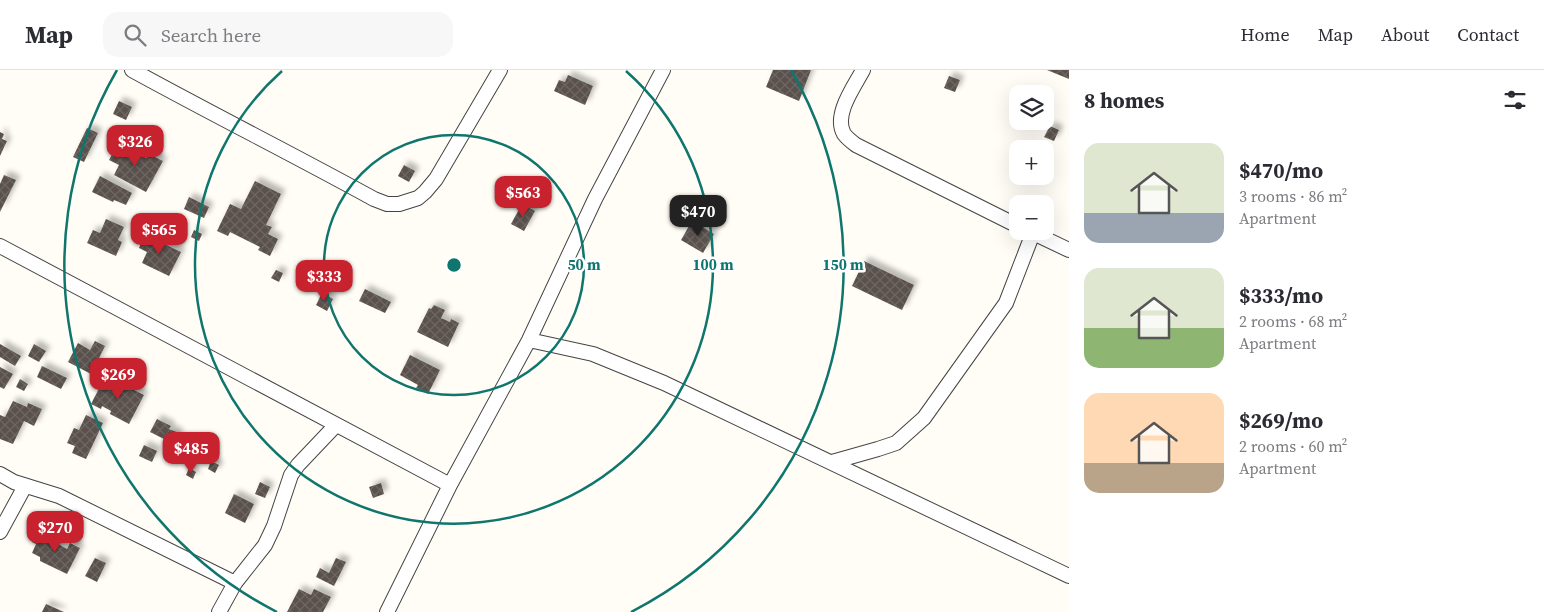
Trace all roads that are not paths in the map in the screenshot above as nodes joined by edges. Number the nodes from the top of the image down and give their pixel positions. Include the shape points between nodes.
1 (132, 70) edge
2 (500, 70) edge
3 (663, 70) edge
4 (863, 70) edge
5 (1009, 222) edge
6 (1028, 240) edge
7 (1048, 240) edge
8 (0, 246) edge
9 (1069, 250) edge
10 (529, 340) junction
11 (336, 425) junction
12 (832, 462) junction
13 (0, 474) edge
14 (25, 486) junction
15 (450, 486) junction
16 (0, 532) edge
17 (1069, 576) edge
18 (235, 584) junction
19 (219, 612) edge
20 (387, 612) edge

1 - 2 street via 387,204 418,198 436,180
3 - 10 street via 595,199
4 - 5 street via 843,109 840,125 845,135 856,145
6 - 12 street via 1006,303 924,418 896,443
7 - 9 street
8 - 11 street
10 - 12 street via 593,354 664,383
10 - 15 street
11 - 15 street
11 - 18 street via 291,475 265,545
12 - 17 street
13 - 14 street
14 - 16 street
14 - 18 street via 59,496
15 - 20 street
18 - 19 street

